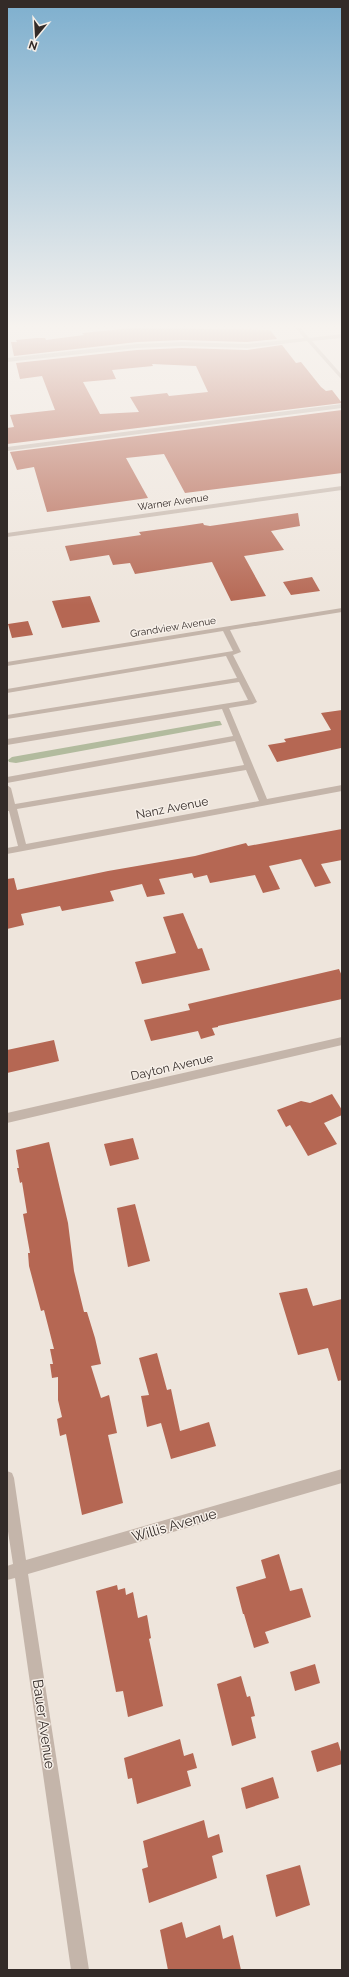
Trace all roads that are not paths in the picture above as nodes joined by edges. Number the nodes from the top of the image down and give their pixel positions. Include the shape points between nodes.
1 (228, 420) edge
2 (7, 448) edge
3 (342, 488) edge
4 (7, 535) edge
5 (342, 610) edge
6 (226, 629) junction
7 (229, 654) junction
8 (7, 664) edge
9 (242, 679) junction
10 (7, 691) edge
11 (225, 707) junction
12 (7, 716) edge
13 (238, 738) junction
14 (7, 742) edge
15 (249, 766) junction
16 (7, 780) edge
17 (7, 788) edge
18 (342, 788) edge
19 (264, 802) junction
20 (10, 807) edge
21 (23, 848) junction
22 (7, 851) edge
23 (342, 1041) edge
24 (7, 1118) edge
25 (342, 1476) edge
26 (7, 1478) edge
27 (14, 1571) edge
28 (80, 1970) edge

1 - 2 street
3 - 4 street, Warner Avenue
5 - 6 street, Grandview Avenue
6 - 7 street via 237,652
6 - 8 street, Grandview Avenue
7 - 9 street
7 - 10 street
9 - 11 street via 253,702
9 - 12 street
11 - 13 street
11 - 14 street
13 - 15 street
13 - 16 street
15 - 19 street
15 - 20 street
17 - 20 street
18 - 19 street, Nanz Avenue
19 - 21 street, Nanz Avenue
20 - 21 street
21 - 22 street, Nanz Avenue
23 - 24 street, Dayton Avenue
25 - 27 street, Willis Avenue
26 - 27 street, Bauer Avenue
27 - 28 street, Bauer Avenue

